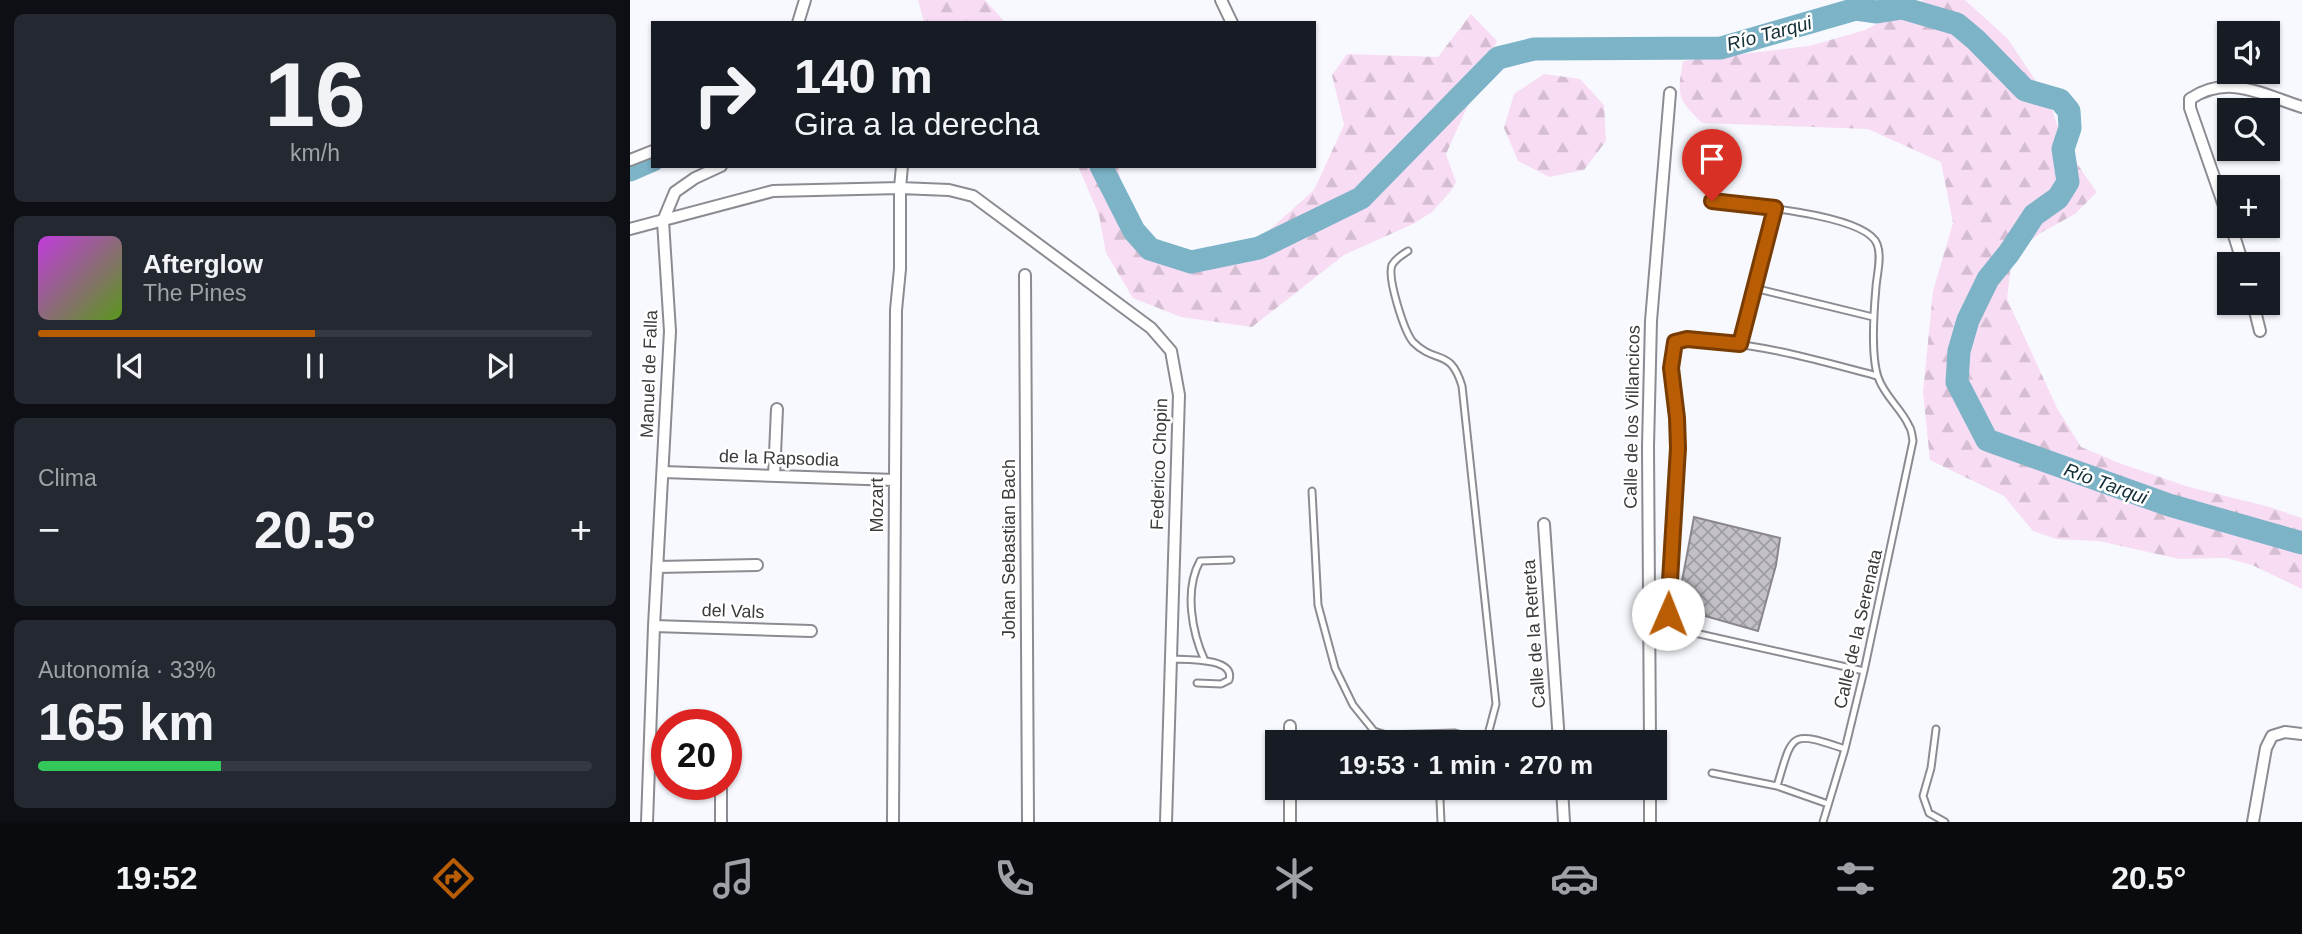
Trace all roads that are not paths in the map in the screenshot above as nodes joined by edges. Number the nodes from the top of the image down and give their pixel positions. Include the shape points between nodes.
1 (805, 0) edge
2 (1221, 0) edge
3 (799, 21) edge
4 (1231, 21) edge
5 (1670, 93) dead end
6 (2302, 107) edge
7 (651, 152) edge
8 (630, 159) edge
9 (717, 168) edge
10 (902, 168) edge
11 (2217, 186) edge
12 (900, 188) junction
13 (1712, 201) dead end
14 (1775, 208) junction
15 (663, 221) junction
16 (630, 229) edge
17 (1408, 251) dead end
18 (1025, 275) dead end
19 (1754, 288) junction
20 (2256, 315) edge
21 (1873, 317) junction
22 (2260, 331) dead end
23 (1740, 344) junction
24 (1877, 376) junction
25 (777, 409) dead end
26 (663, 472) junction
27 (774, 476) junction
28 (895, 480) junction
29 (1312, 491) dead end
30 (1544, 524) dead end
31 (1231, 560) dead end
32 (757, 565) dead end
33 (657, 567) junction
34 (654, 625) junction
35 (811, 631) dead end
36 (1170, 659) junction
37 (1205, 661) junction
38 (1864, 671) junction
39 (1197, 683) dead end
40 (1290, 726) dead end
41 (1936, 729) dead end
42 (1290, 730) edge
43 (1373, 730) edge
44 (1489, 730) edge
45 (1558, 730) edge
46 (1650, 730) edge
47 (2302, 734) edge
48 (1844, 749) junction
49 (1712, 773) dead end
50 (1777, 786) junction
51 (720, 800) edge
52 (1290, 800) edge
53 (1440, 800) edge
54 (1563, 800) edge
55 (1650, 800) edge
56 (1828, 804) junction
57 (647, 822) edge
58 (721, 822) edge
59 (893, 822) edge
60 (1028, 822) edge
61 (1166, 822) edge
62 (1290, 822) edge
63 (1441, 822) edge
64 (1564, 822) edge
65 (1650, 822) edge
66 (1823, 822) edge
67 (1945, 822) edge
68 (2253, 822) edge

1 - 3 street
2 - 4 street
5 - 46 street, Calle de los Villancicos via 1651,321
6 - 11 street via 2227,85 2203,90 2190,99
7 - 8 street
9 - 15 street, Manuel de Falla via 675,192
10 - 12 street, Mozart
12 - 15 street, Federico Chopin via 773,191
12 - 28 street, Mozart
12 - 36 street, Federico Chopin via 973,196 1151,328 1171,351 1180,395
13 - 14 lane
14 - 19 lane
14 - 21 lane via 1847,222 1877,243
15 - 16 street, Federico Chopin
15 - 26 street, Manuel de Falla via 670,331
17 - 44 lane via 1391,267 1391,281 1410,339 1425,353 1444,358 1457,369 1462,386 1496,704
18 - 60 street, Johan Sebastian Bach
19 - 21 lane
19 - 23 lane
20 - 22 street
21 - 24 lane
23 - 24 lane
23 - 38 lane via 1675,342 1671,368 1678,448 1668,614 1677,629
24 - 38 lane, Calle de la Serenata via 1909,425 1913,441
25 - 27 street
26 - 27 street, de la Rapsodia
26 - 33 street, Manuel de Falla
27 - 28 street, de la Rapsodia
28 - 59 street, Mozart
29 - 43 lane via 1318,605 1335,668 1353,705
30 - 45 street, Calle de la Retreta
31 - 37 lane via 1200,561 1194,572 1195,636
32 - 33 street
33 - 34 street, Manuel de Falla
34 - 35 street, del Vals
34 - 57 street, Manuel de Falla
36 - 37 lane
36 - 61 street, Federico Chopin
37 - 39 lane via 1228,668 1229,680
38 - 48 lane, Calle de la Serenata
40 - 42 street
41 - 67 lane via 1923,796 1929,813
47 - 68 street via 2272,736
48 - 50 lane via 1808,737 1796,740 1788,747
48 - 56 lane, Calle de la Serenata
49 - 50 lane
50 - 56 lane
51 - 58 street
52 - 62 street
53 - 63 lane
54 - 64 street
55 - 65 street
56 - 66 lane, Calle de la Serenata

